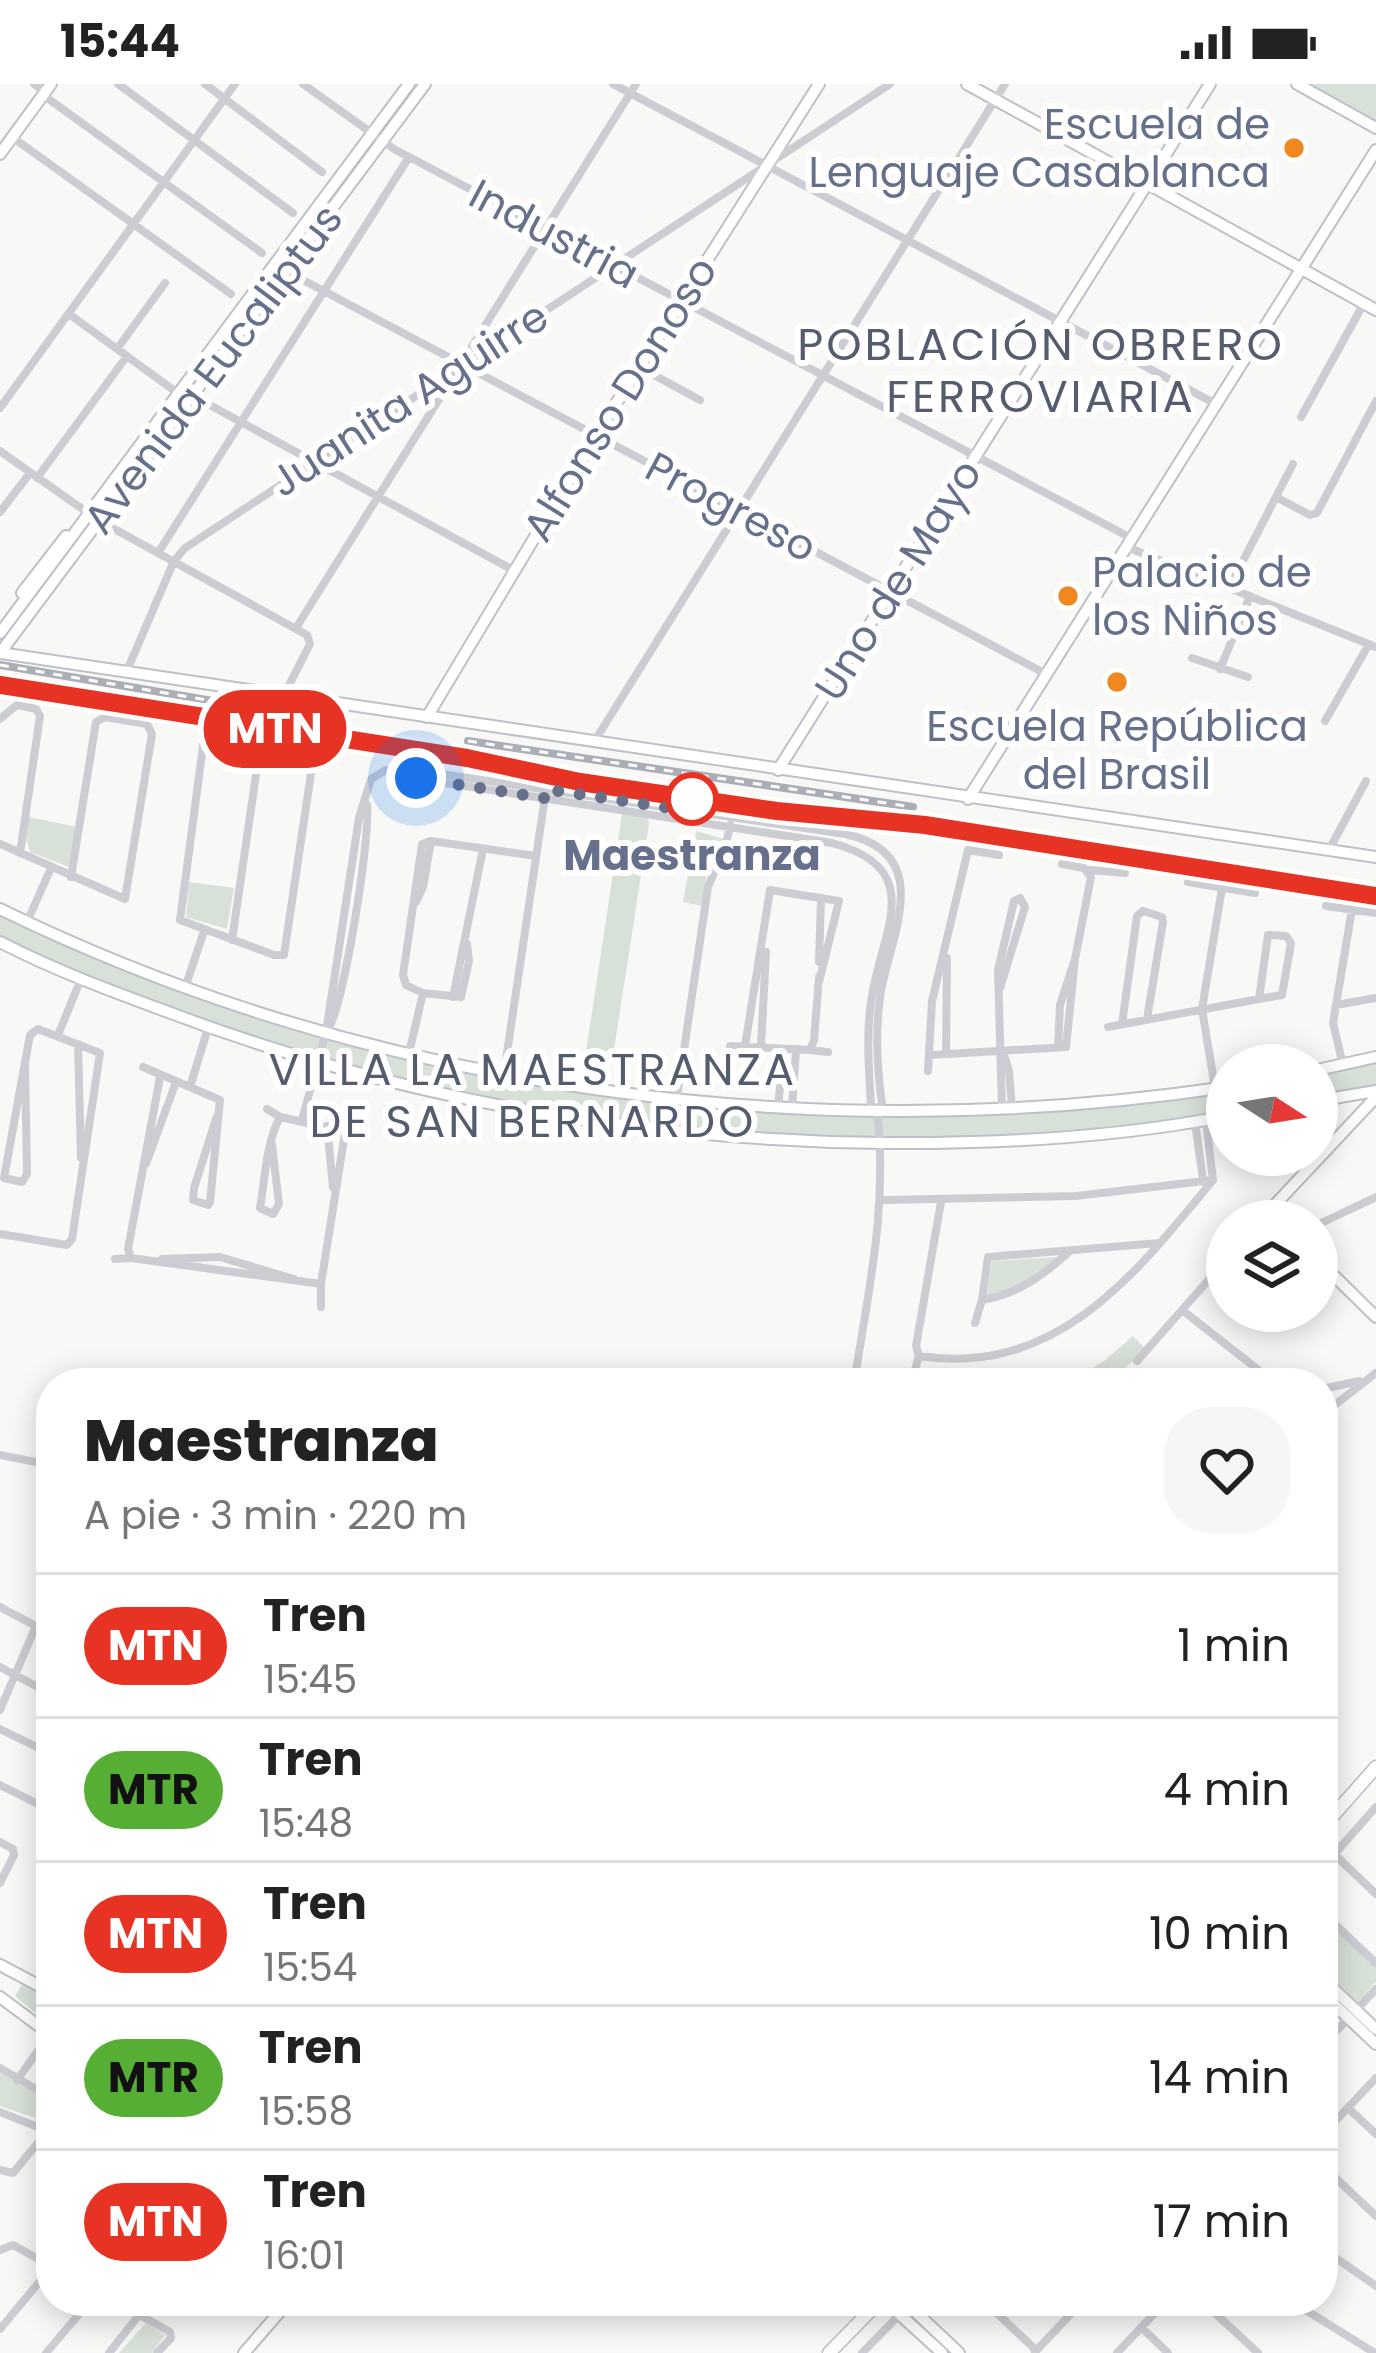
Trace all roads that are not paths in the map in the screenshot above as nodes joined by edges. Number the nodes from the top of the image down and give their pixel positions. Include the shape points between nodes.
1 (118, 84) edge
2 (206, 84) edge
3 (235, 84) edge
4 (303, 84) edge
5 (409, 84) edge
6 (425, 84) edge
7 (613, 84) edge
8 (819, 84) edge
9 (890, 84) edge
10 (967, 84) edge
11 (1005, 84) edge
12 (1210, 84) edge
13 (1297, 84) edge
14 (43, 89) edge
15 (634, 89) edge
16 (225, 98) junction
17 (995, 100) junction
18 (1376, 128) edge
19 (12, 137) junction
20 (377, 138) junction
21 (194, 140) junction
22 (1376, 150) edge
23 (0, 154) edge
24 (409, 157) junction
25 (767, 166) junction
26 (322, 172) dead end
27 (164, 182) junction
28 (1147, 184) junction
29 (292, 213) dead end
30 (134, 224) junction
31 (545, 229) junction
32 (908, 239) junction
33 (262, 253) dead end
34 (613, 265) junction
35 (1301, 269) junction
36 (288, 272) junction
37 (165, 283) dead end
38 (324, 290) junction
39 (231, 294) dead end
40 (681, 302) junction
41 (1364, 303) junction
42 (1376, 310) edge
43 (68, 314) junction
44 (1061, 321) junction
45 (117, 349) junction
46 (127, 356) junction
47 (461, 364) junction
48 (639, 367) junction
49 (823, 376) junction
50 (180, 394) junction
51 (195, 397) junction
52 (700, 400) dead end
53 (1376, 400) edge
54 (1216, 404) junction
55 (0, 408) edge
56 (1301, 417) dead end
57 (241, 422) junction
58 (596, 435) junction
59 (0, 452) edge
60 (976, 457) junction
61 (313, 462) junction
62 (1293, 464) dead end
63 (33, 475) junction
64 (376, 496) junction
65 (1276, 497) junction
66 (739, 511) junction
67 (0, 512) edge
68 (91, 520) junction
69 (1129, 542) junction
70 (158, 553) junction
71 (173, 561) junction
72 (513, 570) junction
73 (1229, 588) junction
74 (892, 591) junction
75 (1250, 596) junction
76 (0, 622) edge
77 (296, 628) junction
78 (0, 633) edge
79 (1372, 645) edge
80 (0, 653) edge
81 (1192, 658) dead end
82 (1220, 669) junction
83 (126, 674) junction
84 (1046, 674) junction
85 (1248, 677) dead end
86 (284, 696) junction
87 (427, 717) junction
88 (0, 719) edge
89 (1324, 721) dead end
90 (261, 740) junction
91 (593, 743) junction
92 (778, 770) junction
93 (1366, 781) dead end
94 (545, 793) junction
95 (968, 799) junction
96 (730, 822) junction
97 (0, 844) edge
98 (483, 849) junction
99 (1329, 850) junction
100 (20, 853) junction
101 (999, 855) dead end
102 (536, 856) junction
103 (1376, 857) edge
104 (1062, 864) dead end
105 (51, 868) junction
106 (1087, 870) junction
107 (1125, 873) dead end
108 (71, 877) junction
109 (1188, 882) dead end
110 (1222, 887) junction
111 (1256, 893) dead end
112 (821, 898) junction
113 (1326, 906) dead end
114 (0, 909) edge
115 (1352, 909) junction
116 (1376, 913) edge
117 (27, 922) junction
118 (204, 931) junction
119 (766, 932) junction
120 (232, 940) junction
121 (0, 942) edge
122 (947, 945) junction
123 (81, 979) junction
124 (819, 982) junction
125 (186, 985) junction
126 (1000, 988) junction
127 (422, 993) junction
128 (1376, 998) edge
129 (1259, 999) junction
130 (1336, 1005) junction
131 (1202, 1010) junction
132 (1148, 1019) junction
133 (1122, 1024) junction
134 (1108, 1027) dead end
135 (208, 1028) junction
136 (326, 1032) junction
137 (58, 1035) junction
138 (77, 1044) junction
139 (1210, 1044) edge
140 (812, 1045) junction
141 (730, 1046) dead end
142 (745, 1046) junction
143 (760, 1046) junction
144 (784, 1049) junction
145 (796, 1051) junction
146 (1002, 1051) junction
147 (828, 1052) dead end
148 (409, 1053) junction
149 (931, 1054) junction
150 (946, 1054) junction
151 (1376, 1057) edge
152 (26, 1062) junction
153 (319, 1062) junction
154 (1343, 1065) junction
155 (1338, 1066) edge
156 (143, 1067) dead end
157 (928, 1071) dead end
158 (504, 1074) junction
159 (160, 1077) junction
160 (176, 1082) junction
161 (190, 1087) junction
162 (1206, 1089) edge
163 (1376, 1094) edge
164 (1346, 1096) junction
165 (1338, 1097) edge
166 (676, 1101) junction
167 (778, 1107) junction
168 (792, 1107) junction
169 (267, 1109) dead end
170 (1007, 1109) junction
171 (877, 1110) junction
172 (1360, 1113) junction
173 (217, 1116) junction
174 (280, 1117) junction
175 (302, 1120) junction
176 (1206, 1120) edge
177 (1200, 1121) junction
178 (327, 1126) junction
179 (881, 1142) junction
180 (272, 1144) junction
181 (81, 1178) junction
182 (1208, 1180) junction
183 (137, 1188) junction
184 (1376, 1197) edge
185 (883, 1200) junction
186 (1285, 1200) edge
187 (335, 1201) junction
188 (940, 1202) junction
189 (1338, 1215) edge
190 (0, 1234) edge
191 (1159, 1243) junction
192 (1118, 1247) junction
193 (1069, 1252) junction
194 (131, 1258) junction
195 (115, 1259) dead end
196 (1133, 1270) junction
197 (1338, 1280) edge
198 (1206, 1283) edge
199 (316, 1285) junction
200 (982, 1300) junction
201 (322, 1307) dead end
202 (1182, 1310) junction
203 (1376, 1317) edge
204 (975, 1323) dead end
205 (919, 1356) junction
206 (1137, 1361) dead end
207 (856, 1368) edge
208 (915, 1368) edge
209 (1256, 1368) edge
210 (1376, 1373) edge
211 (1366, 1379) junction
212 (1338, 1386) edge
213 (1338, 1402) edge
214 (0, 1455) edge
215 (36, 1462) edge
216 (0, 1606) edge
217 (36, 1626) joint
218 (0, 1666) edge
219 (13, 1673) junction
220 (0, 1682) edge
221 (36, 1686) edge
222 (0, 1710) edge
223 (1, 1734) edge
224 (36, 1748) edge
225 (1376, 1767) edge
226 (0, 1785) edge
227 (36, 1802) edge
228 (1376, 1807) edge
229 (1338, 1810) edge
230 (1367, 1817) junction
231 (1376, 1826) edge
232 (0, 1842) edge
233 (1338, 1850) edge
234 (1338, 1858) edge
235 (0, 1883) edge
236 (1376, 1894) edge
237 (1338, 1927) edge
238 (1376, 1963) edge
239 (0, 1965) edge
240 (21, 1976) junction
241 (36, 1984) edge
242 (1376, 1989) edge
243 (1338, 1997) edge
244 (3, 1999) edge
245 (1338, 2004) edge
246 (1352, 2014) junction
247 (36, 2024) edge
248 (1338, 2029) edge
249 (1376, 2029) edge
250 (1376, 2044) edge
251 (36, 2054) edge
252 (0, 2068) edge
253 (1376, 2078) edge
254 (17, 2080) junction
255 (36, 2090) edge
256 (1348, 2108) junction
257 (0, 2112) edge
258 (1338, 2118) edge
259 (36, 2124) edge
260 (1376, 2134) edge
261 (36, 2146) edge
262 (0, 2170) edge
263 (1338, 2180) edge
264 (1376, 2216) edge
265 (0, 2250) edge
266 (36, 2258) edge
267 (1338, 2259) edge
268 (36, 2285) edge
269 (1376, 2286) edge
270 (77, 2316) edge
271 (138, 2316) edge
272 (141, 2316) edge
273 (276, 2316) edge
274 (867, 2316) edge
275 (898, 2316) edge
276 (915, 2316) edge
277 (919, 2316) edge
278 (999, 2316) edge
279 (1069, 2316) edge
280 (1152, 2316) edge
281 (1218, 2316) edge
282 (1315, 2316) edge
283 (1141, 2327) junction
284 (0, 2329) edge
285 (870, 2350) edge
286 (1035, 2352) edge
287 (46, 2353) edge
288 (109, 2353) edge
289 (158, 2353) edge
290 (244, 2353) edge
291 (829, 2353) edge
292 (942, 2353) edge
293 (959, 2353) edge
294 (1117, 2353) edge
295 (1168, 2353) edge
296 (1258, 2353) edge
297 (1375, 2353) edge

1 - 21 street
2 - 16 street
3 - 16 street
4 - 20 street, Industria
5 - 20 street, Avenida Eucaliptus
6 - 20 street, Avenida Eucaliptus
7 - 15 street
8 - 25 street, Alfonso Donoso
9 - 25 street, Juanita Aguirre
10 - 17 street
11 - 17 street
12 - 28 street, Uno de Mayo
13 - 18 street
14 - 19 street
14 - 27 street
15 - 25 street
15 - 31 street
16 - 21 street
16 - 26 street
17 - 28 street
17 - 32 street
19 - 23 street
19 - 30 street
20 - 24 street, Industria
20 - 36 street, Avenida Eucaliptus
20 - 50 street, Avenida Eucaliptus
21 - 27 street
21 - 29 street
22 - 35 street
24 - 31 street, Industria
24 - 38 street
25 - 32 street
25 - 34 street, Juanita Aguirre
25 - 40 street, Alfonso Donoso
27 - 30 street
27 - 33 street
28 - 35 street
28 - 44 street, Uno de Mayo
30 - 39 street
30 - 43 street
31 - 34 street, Industria
31 - 47 street
32 - 44 street
32 - 49 street
34 - 40 street, Industria
34 - 47 street, Juanita Aguirre
35 - 41 street
35 - 54 street
36 - 38 street, Progreso
36 - 51 street, Avenida Eucaliptus
37 - 45 street
38 - 47 street, Progreso
38 - 57 street
40 - 48 street, Alfonso Donoso
40 - 49 street, Industria
41 - 42 street
41 - 56 street
43 - 45 street
43 - 55 street
44 - 54 street
44 - 60 street, Uno de Mayo
45 - 46 street
46 - 50 street
46 - 63 street
47 - 58 street, Progreso
47 - 61 street, Juanita Aguirre
47 - 64 street
48 - 52 street
48 - 58 street, Alfonso Donoso
49 - 60 street, Industria
49 - 66 street
50 - 68 street, Avenida Eucaliptus
51 - 57 street
51 - 68 street, Avenida Eucaliptus
53 - 65 street via 1317,513
54 - 69 street
57 - 61 street
57 - 70 street
58 - 66 street, Progreso
58 - 72 street, Alfonso Donoso
59 - 63 street
60 - 69 street, Industria
60 - 74 street, Uno de Mayo
61 - 64 street
61 - 71 street, Juanita Aguirre
62 - 65 street
63 - 67 street
63 - 68 street
64 - 72 street
64 - 77 street
65 - 73 street
66 - 74 street, Progreso
66 - 91 street
68 - 70 street
68 - 76 street via 69,533
68 - 78 street, Avenida Eucaliptus
68 - 80 street, Avenida Eucaliptus
69 - 73 street, Industria
69 - 84 street
70 - 71 street
71 - 77 street
71 - 83 street
72 - 87 street, Alfonso Donoso
73 - 75 street, Industria
74 - 84 street, Progreso
74 - 92 street, Uno de Mayo
75 - 79 street, Industria
75 - 82 street
77 - 86 street via 310,644
79 - 89 street
80 - 83 street
81 - 82 street
82 - 85 street
83 - 86 street
84 - 95 street
86 - 87 street
87 - 91 street
88 - 100 street via 16,705 36,709 40,722
90 - 118 street via 206,736 180,920
90 - 120 street
90 - 120 street via 312,749 314,758 284,955
91 - 92 street
92 - 95 street
93 - 99 street
94 - 96 street
94 - 102 street
94 - 136 street via 422,771 377,772 359,818
95 - 99 street
96 - 166 street via 708,887
96 - 171 street via 856,837 877,845 894,866 902,910 881,991
97 - 100 street
98 - 102 street
98 - 127 street via 463,996
98 - 127 street via 420,846 403,979
99 - 103 street
100 - 105 street
101 - 122 street via 968,850
102 - 158 street
104 - 106 street
105 - 108 street
105 - 117 street
106 - 107 street
106 - 146 street via 1060,1005 1062,1047
108 - 108 street via 98,718 140,722 152,729 125,899
109 - 110 street
110 - 111 street
110 - 131 street
112 - 119 street via 770,890
112 - 124 street
112 - 124 street via 839,901
113 - 115 street
114 - 117 street
115 - 116 street
115 - 130 street
117 - 125 street
118 - 120 street
118 - 125 street
119 - 142 street
119 - 143 street
121 - 123 street
122 - 149 street via 930,1013
122 - 150 street
123 - 135 street
123 - 137 street
124 - 140 street
125 - 136 street
126 - 126 street via 1025,907 1020,898 1007,920
126 - 146 street
127 - 148 street
128 - 130 street
129 - 129 street via 1282,995 1286,936 1268,935
129 - 131 street
130 - 154 street
131 - 132 street
131 - 139 street
132 - 133 street
132 - 133 street via 1163,922 1143,911
133 - 134 street
135 - 153 street
135 - 161 street
136 - 148 street
136 - 153 street
137 - 138 street
137 - 152 street via 34,1030
138 - 181 street
138 - 181 street via 100,1053
140 - 145 street
140 - 147 street
141 - 142 street
142 - 143 street
143 - 144 street
144 - 145 street
144 - 167 street
145 - 168 street
146 - 150 street
146 - 170 street via 1010,1071
148 - 158 street
149 - 150 street
149 - 157 street
151 - 154 street
152 - 152 street via 4,1178 11,1182 27,1174
153 - 175 street
153 - 179 street via 570,1120 764,1140
154 - 155 street
156 - 159 street
158 - 166 street
159 - 160 street
159 - 183 street
160 - 161 street
160 - 183 street
161 - 173 street via 218,1097
162 - 170 street
163 - 164 street
163 - 172 street
164 - 165 street
164 - 172 street
166 - 167 street
167 - 168 street
168 - 171 street
169 - 174 street
170 - 171 street
171 - 179 street
172 - 186 street
173 - 173 street via 210,1202 198,1204 194,1188
174 - 175 street
174 - 180 street
175 - 178 street
176 - 177 street
177 - 179 street via 968,1143
177 - 182 street
178 - 187 street
178 - 187 street via 350,1134
179 - 185 street
180 - 180 street via 260,1208 273,1214 279,1204
181 - 190 street via 67,1245
182 - 188 street
182 - 191 street
183 - 194 street
184 - 189 street
185 - 188 street
185 - 207 street
187 - 199 street
188 - 205 street
191 - 192 street
191 - 196 street
192 - 193 street
192 - 196 street
193 - 200 street via 1006,1296
193 - 200 street via 988,1257
194 - 195 street
194 - 199 street
196 - 205 street via 1079,1320 1039,1343 979,1359
197 - 203 street
198 - 202 street
199 - 201 street
200 - 204 street
202 - 206 street
202 - 209 street
205 - 208 street
210 - 211 street
211 - 212 street
211 - 213 street
214 - 215 street
216 - 217 street
217 - 219 street
218 - 219 street
219 - 220 street
219 - 221 street
219 - 222 street
223 - 224 street
225 - 229 main road
226 - 227 street
228 - 230 street
230 - 231 street
230 - 233 street
232 - 235 street via 14,1856
234 - 236 street
237 - 238 street
239 - 240 street
240 - 241 street
240 - 244 street
242 - 246 street
243 - 246 street
244 - 247 street
245 - 246 street
246 - 248 street
246 - 249 street
246 - 250 street
251 - 254 street
252 - 254 street
253 - 256 street
254 - 255 street
256 - 258 street
256 - 260 street
257 - 259 street
261 - 262 street via 13,2173
263 - 264 street
265 - 266 street via 13,2245
267 - 269 street
268 - 284 street
270 - 287 street
271 - 288 street
272 - 289 street via 170,2332
273 - 290 street
274 - 291 main road
275 - 285 street
276 - 292 street
277 - 293 street
278 - 286 street
279 - 286 street
280 - 283 street
281 - 296 street
282 - 297 street
283 - 294 street
283 - 295 street

